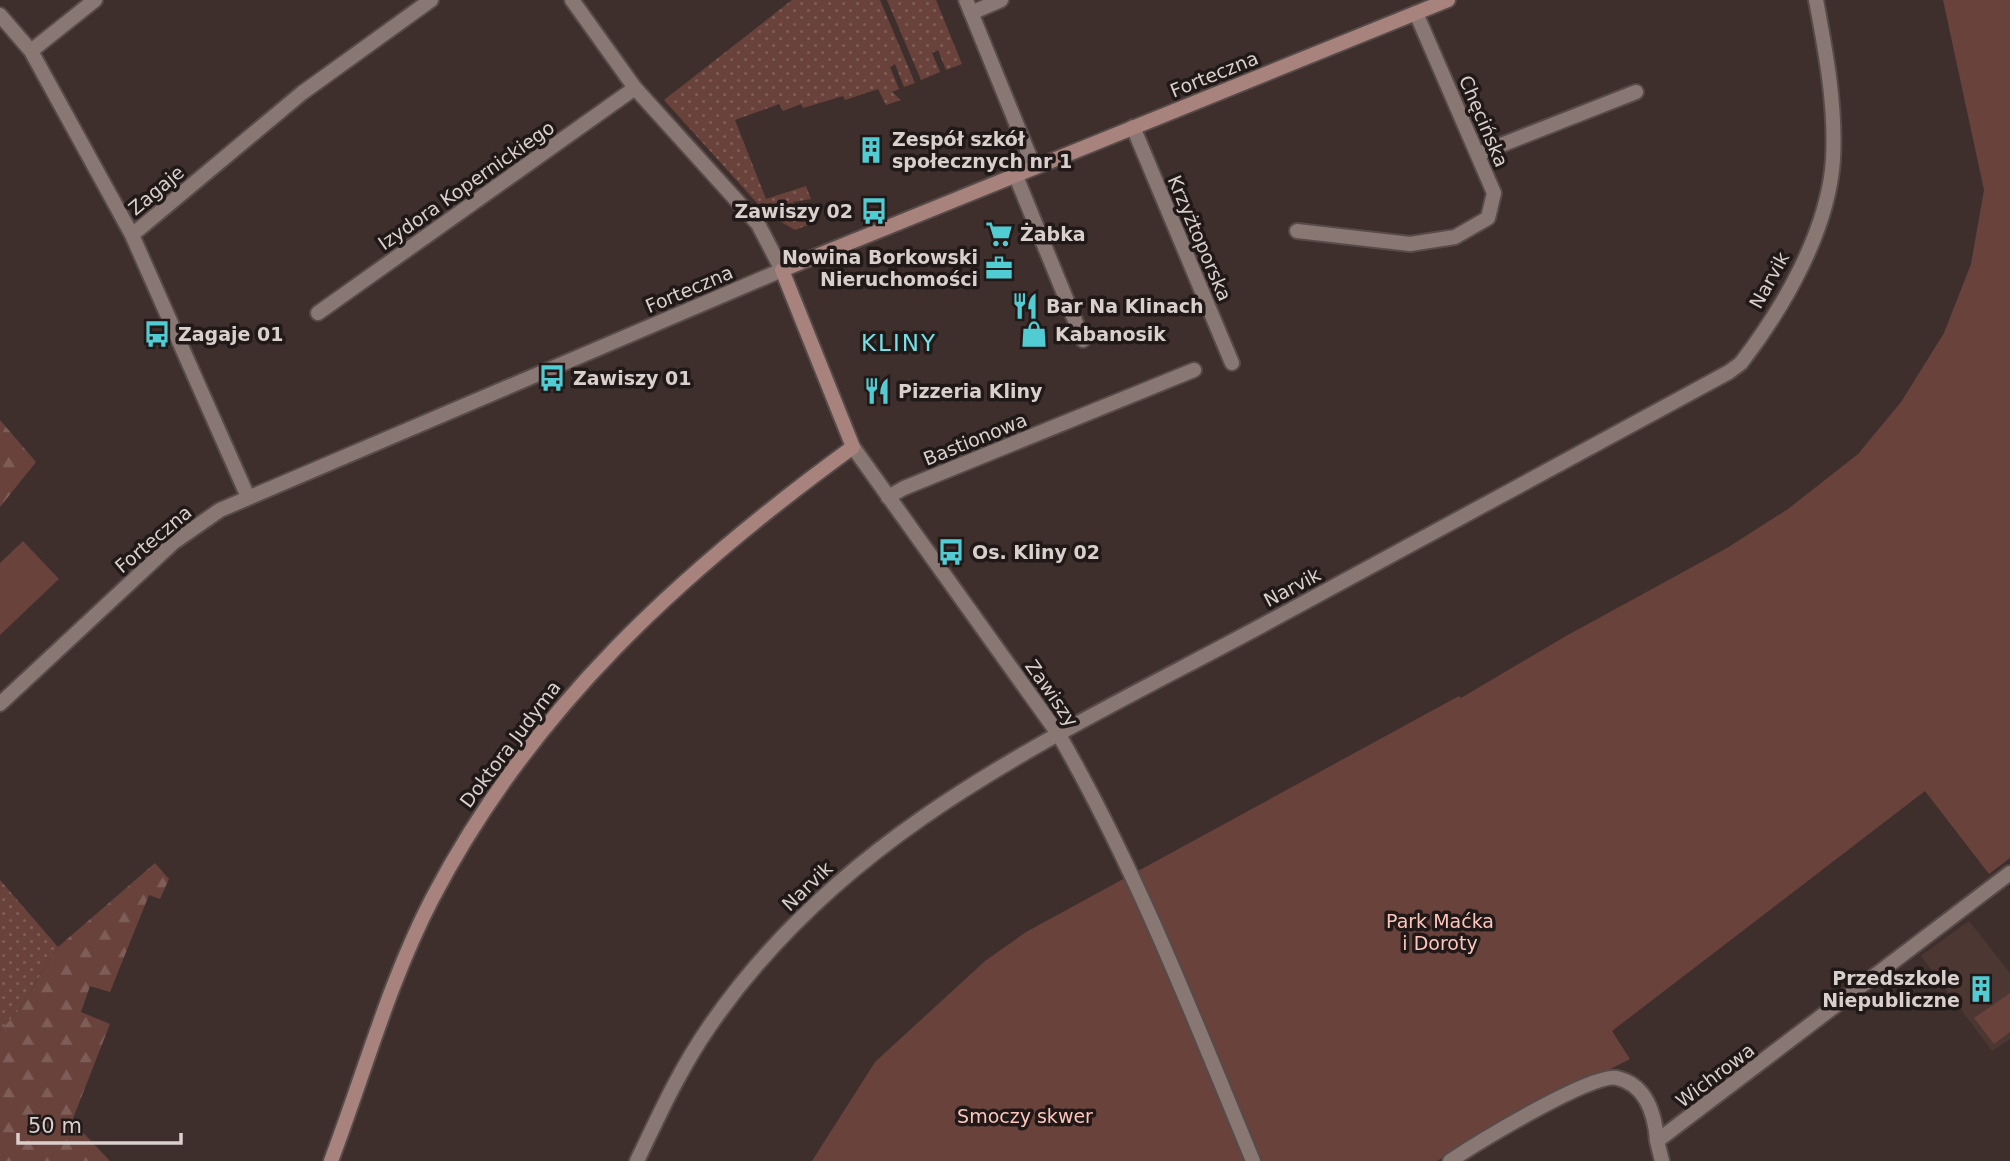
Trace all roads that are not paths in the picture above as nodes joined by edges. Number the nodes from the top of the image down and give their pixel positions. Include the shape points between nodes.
1 (95, 0) edge
2 (431, 0) edge
3 (572, 0) edge
4 (1001, 0) edge
5 (1448, 0) edge
6 (1816, 0) edge
7 (968, 6) edge
8 (1416, 13) junction
9 (0, 15) edge
10 (31, 51) junction
11 (635, 88) junction
12 (1636, 92) dead end
13 (1133, 127) junction
14 (1478, 154) junction
15 (1034, 167) junction
16 (1015, 174) junction
17 (1297, 231) dead end
18 (132, 235) junction
19 (782, 270) junction
20 (318, 313) dead end
21 (1083, 340) dead end
22 (1232, 363) dead end
23 (1194, 370) dead end
24 (853, 447) junction
25 (248, 497) junction
26 (888, 497) junction
27 (0, 704) edge
28 (1059, 735) junction
29 (2010, 873) edge
30 (1657, 1141) junction
31 (331, 1161) edge
32 (637, 1161) edge
33 (1253, 1161) edge
34 (1450, 1161) edge
35 (1662, 1161) edge

1 - 10 street
2 - 18 street, Zagaje via 302,93
3 - 11 street
4 - 7 street
5 - 8 street, Forteczna
6 - 28 street, Narvik via 1832,101 1829,185 1800,265 1741,363
7 - 15 street
8 - 13 street, Forteczna
8 - 14 street, Chęcińska
9 - 10 street
10 - 18 street
11 - 19 street via 758,224
11 - 20 street, Izydora Kopernickiego
12 - 14 street
13 - 15 street, Forteczna
13 - 22 street, Krzyżtoporska
14 - 17 street, Chęcińska via 1494,193 1488,218 1455,237 1410,244
15 - 16 street, Forteczna
16 - 19 street, Forteczna
16 - 21 street
18 - 25 street, Zagaje
19 - 24 street, Zawiszy
19 - 25 street, Forteczna
23 - 26 street, Bastionowa
24 - 26 street, Zawiszy
24 - 31 street, Doktora Judyma via 715,553 645,615 505,777 430,902
25 - 27 street, Forteczna via 210,516 174,542
26 - 28 street, Zawiszy
28 - 32 street, Narvik via 920,817 816,902 759,962 708,1027 672,1087
28 - 33 street, Zawiszy via 1136,882
29 - 30 street, Wichrowa
30 - 34 street, Wichrowa via 1646,1099 1634,1085 1615,1076 1597,1080 1528,1115
30 - 35 street

